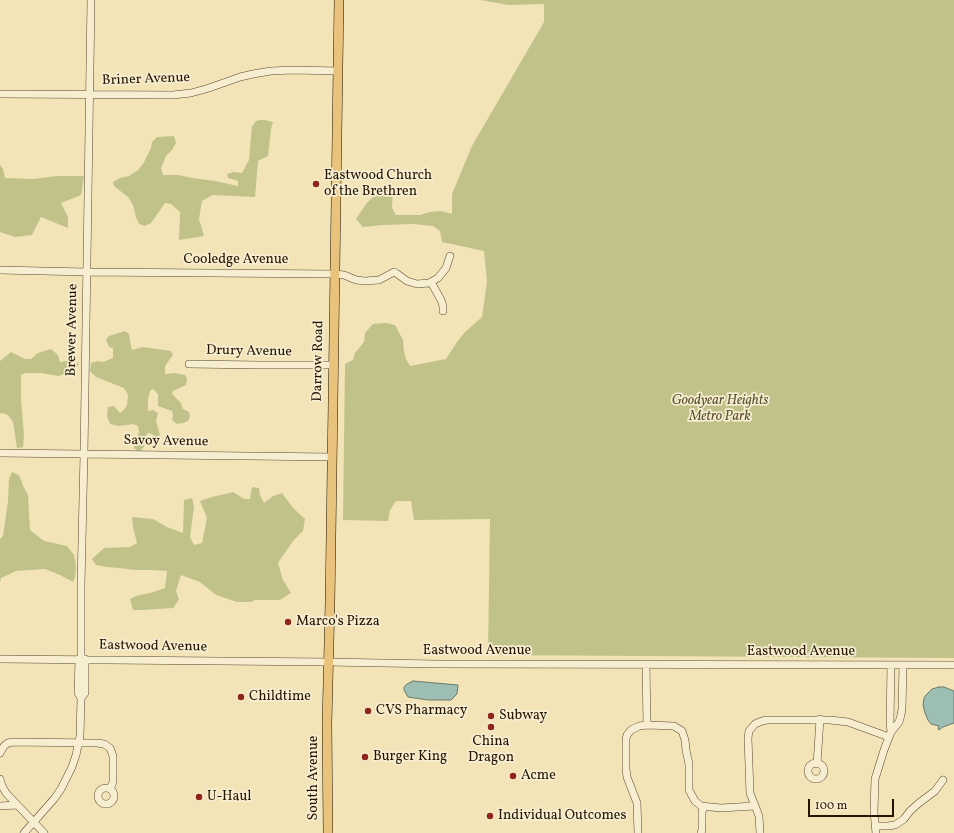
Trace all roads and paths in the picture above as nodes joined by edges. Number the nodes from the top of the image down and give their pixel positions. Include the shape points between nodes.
1 (91, 0) edge
2 (339, 0) edge
3 (338, 72) junction
4 (0, 94) edge
5 (90, 95) junction
6 (450, 256) dead end
7 (0, 270) edge
8 (87, 272) junction
9 (334, 274) junction
10 (431, 282) junction
11 (443, 312) dead end
12 (189, 364) dead end
13 (333, 365) junction
14 (0, 453) edge
15 (84, 454) junction
16 (332, 457) junction
17 (0, 659) edge
18 (82, 659) junction
19 (329, 662) junction
20 (646, 664) junction
21 (891, 665) junction
22 (903, 665) junction
23 (954, 666) edge
24 (891, 687) junction
25 (903, 687) junction
26 (891, 701) junction
27 (902, 701) junction
28 (820, 719) junction
29 (327, 722) joint
30 (647, 725) junction
31 (890, 734) junction
32 (0, 740) edge
33 (78, 742) junction
34 (8, 743) junction
35 (0, 754) edge
36 (817, 764) dead end
37 (0, 780) edge
38 (943, 780) dead end
39 (110, 789) dead end
40 (17, 805) junction
41 (0, 806) edge
42 (754, 806) junction
43 (704, 807) junction
44 (34, 822) junction
45 (875, 829) edge
46 (24, 833) edge
47 (44, 833) edge
48 (328, 833) edge
49 (638, 833) edge
50 (701, 833) edge
51 (760, 833) edge

1 - 5 street, Brewer Avenue
2 - 3 main road, Darrow Road
3 - 5 street, Briner Avenue via 271,71 182,94
3 - 9 main road, Darrow Road
4 - 5 street, Briner Avenue
5 - 8 street, Brewer Avenue
6 - 10 street via 442,274
7 - 8 street, Cooledge Avenue
8 - 9 street, Cooledge Avenue
8 - 15 street, Brewer Avenue
9 - 10 street, Cooledge Avenue via 361,281 374,281 394,272 413,283
9 - 13 main road, Darrow Road
10 - 11 street via 441,300
12 - 13 street, Drury Avenue
13 - 16 main road, Darrow Road
14 - 15 street, Savoy Avenue
15 - 16 street, Savoy Avenue
15 - 18 street, Brewer Avenue
16 - 19 main road, Darrow Road
17 - 18 street, Eastwood Avenue
18 - 19 street, Eastwood Avenue
18 - 33 street, Brewer Avenue via 85,693 81,698
19 - 20 street, Eastwood Avenue
19 - 29 main road, Darrow Road
20 - 21 street, Eastwood Avenue
20 - 30 street
21 - 22 street, Eastwood Avenue
21 - 24 street
22 - 23 street, Eastwood Avenue
22 - 25 street
24 - 25 street
24 - 26 street
25 - 27 street
26 - 27 street
26 - 31 street
27 - 31 street via 899,722
28 - 31 street via 848,722
28 - 36 street
28 - 42 street via 762,720 749,731 750,792
29 - 48 main road, South Avenue
30 - 43 street via 674,726 682,731 690,794 697,804
30 - 49 street via 633,728 626,738 627,777 637,803
31 - 45 street via 875,779
32 - 34 street
33 - 34 street
33 - 39 street via 101,743 110,748 113,756 113,782
33 - 44 street, Brewer Avenue via 67,779
34 - 35 street
37 - 40 street via 6,793
38 - 45 street via 935,791 904,819 895,825
40 - 41 street
40 - 44 street
42 - 43 street
42 - 51 street via 759,816
43 - 50 street
44 - 46 street, Brewer Avenue
44 - 47 street

